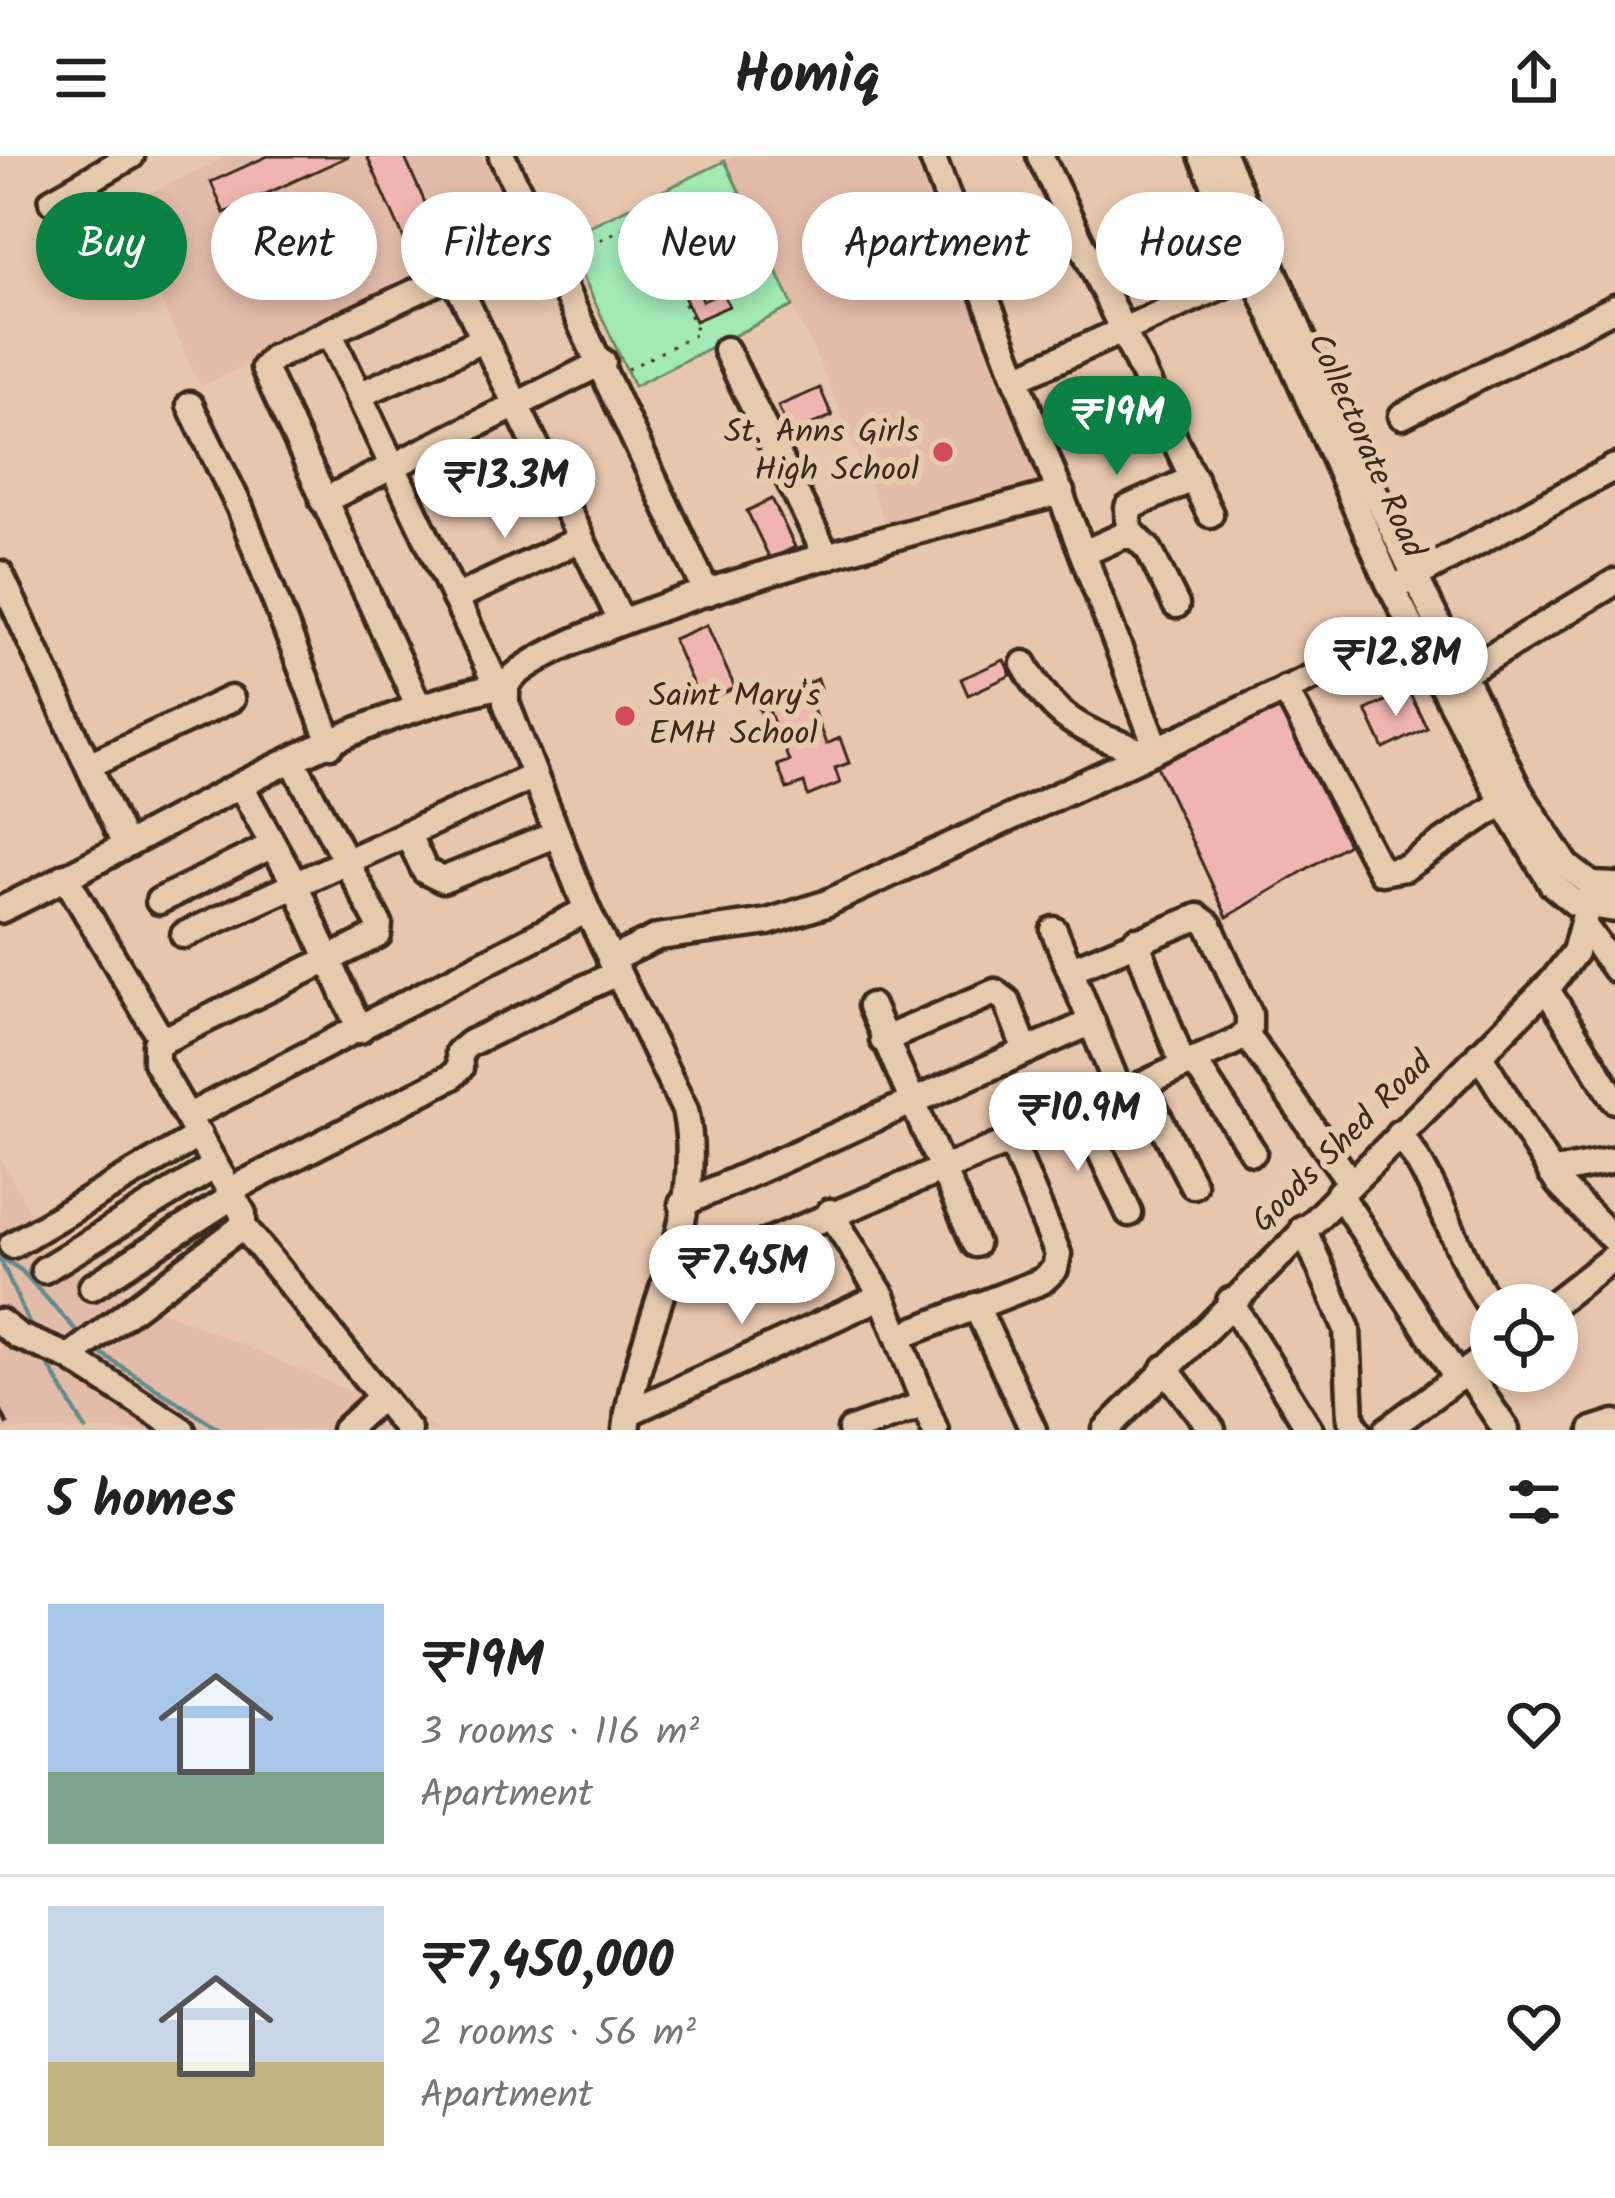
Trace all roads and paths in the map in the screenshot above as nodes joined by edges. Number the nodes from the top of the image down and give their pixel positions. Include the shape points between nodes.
1 (131, 156) edge
2 (502, 156) edge
3 (932, 156) edge
4 (1040, 156) edge
5 (1202, 156) edge
6 (1224, 156) edge
7 (68, 192) edge
8 (520, 192) edge
9 (1218, 192) edge
10 (594, 243) edge
11 (401, 299) edge
12 (465, 300) edge
13 (572, 300) edge
14 (1190, 300) edge
15 (1266, 300) edge
16 (1615, 308) edge
17 (1126, 329) junction
18 (329, 332) junction
19 (483, 340) junction
20 (726, 350) dead end
21 (606, 370) junction
22 (1017, 378) junction
23 (359, 395) junction
24 (190, 405) dead end
25 (515, 405) junction
26 (1402, 416) dead end
27 (393, 466) junction
28 (1615, 467) edge
29 (1194, 478) junction
30 (1061, 492) junction
31 (323, 501) junction
32 (1210, 514) dead end
33 (1129, 535) junction
34 (580, 538) junction
35 (1084, 553) junction
36 (827, 557) junction
37 (0, 574) edge
38 (1615, 582) edge
39 (1403, 583) junction
40 (706, 593) junction
41 (455, 598) junction
42 (1177, 605) dead end
43 (621, 621) junction
44 (1413, 630) junction
45 (1024, 664) dead end
46 (1453, 680) junction
47 (501, 686) junction
48 (1285, 689) junction
49 (231, 699) dead end
50 (419, 707) junction
51 (331, 745) junction
52 (1152, 752) junction
53 (294, 763) junction
54 (89, 765) junction
55 (534, 776) junction
56 (242, 788) junction
57 (1503, 802) junction
58 (407, 833) junction
59 (557, 834) junction
60 (125, 844) junction
61 (273, 845) junction
62 (348, 861) junction
63 (65, 876) junction
64 (296, 886) junction
65 (159, 901) dead end
66 (1599, 903) edge
67 (0, 910) edge
68 (587, 910) junction
69 (1054, 930) dead end
70 (184, 935) dead end
71 (1136, 940) junction
72 (329, 960) junction
73 (614, 966) junction
74 (1072, 969) junction
75 (1615, 970) edge
76 (1546, 988) junction
77 (871, 1006) dead end
78 (1093, 1022) junction
79 (360, 1030) junction
80 (1246, 1034) junction
81 (161, 1039) junction
82 (883, 1040) junction
83 (1026, 1052) junction
84 (1479, 1054) junction
85 (1189, 1063) junction
86 (1131, 1090) junction
87 (1615, 1100) edge
88 (912, 1102) junction
89 (1082, 1111) junction
90 (194, 1126) junction
91 (1399, 1133) junction
92 (1011, 1141) junction
93 (1252, 1152) dead end
94 (1615, 1160) edge
95 (215, 1166) junction
96 (943, 1169) junction
97 (1551, 1173) junction
98 (1193, 1185) dead end
99 (1345, 1187) junction
100 (231, 1194) junction
101 (682, 1204) junction
102 (830, 1212) junction
103 (1129, 1213) dead end
104 (243, 1226) junction
105 (1303, 1228) junction
106 (1615, 1240) edge
107 (975, 1244) dead end
108 (12, 1245) dead end
109 (1615, 1256) edge
110 (44, 1270) dead end
111 (1477, 1284) edge
112 (664, 1285) junction
113 (1578, 1285) edge
114 (92, 1287) dead end
115 (882, 1296) junction
116 (1230, 1301) junction
117 (976, 1306) junction
118 (0, 1322) edge
119 (900, 1336) junction
120 (74, 1348) junction
121 (1165, 1368) junction
122 (1470, 1370) edge
123 (1462, 1376) junction
124 (380, 1398) junction
125 (925, 1404) junction
126 (627, 1421) edge
127 (1615, 1423) edge
128 (182, 1430) edge
129 (345, 1430) edge
130 (408, 1430) edge
131 (851, 1430) edge
132 (935, 1430) edge
133 (1033, 1430) edge
134 (1106, 1430) edge
135 (1212, 1430) edge
136 (1310, 1430) edge
137 (1358, 1430) edge
138 (1387, 1430) edge
139 (1506, 1430) edge
140 (1593, 1430) edge

1 - 7 street
2 - 8 street
3 - 22 street via 977,293
4 - 17 street
5 - 9 street, Collectorate Road
6 - 39 street, Collectorate Road
10 - 21 path via 645,218 698,333
11 - 18 street
12 - 19 street
13 - 21 street
14 - 17 street
15 - 39 street, Collectorate Road
16 - 26 street
17 - 22 street
17 - 29 street
18 - 23 street
18 - 31 street via 273,358 264,373
19 - 23 street
19 - 25 street
20 - 36 street
21 - 25 street
21 - 40 street
22 - 30 street via 1024,415
23 - 27 street
24 - 51 street via 240,508
25 - 27 street
25 - 34 street
27 - 31 street
27 - 41 street
28 - 39 street
29 - 32 street
29 - 33 street via 1127,508
30 - 35 street
30 - 36 street
31 - 50 street
33 - 35 street
33 - 42 street via 1149,550
34 - 41 street
34 - 43 street
35 - 52 street
36 - 40 street
37 - 54 street
38 - 46 street
39 - 44 street, Collectorate Road
39 - 46 street, Collectorate Road
40 - 43 street
41 - 47 street
43 - 47 street via 524,666
44 - 46 street, Collectorate Road
44 - 48 street
45 - 52 street via 1067,722
46 - 57 street, Collectorate Road
46 - 66 street, Collectorate Road via 1567,866
47 - 50 street
47 - 55 street
48 - 52 street
48 - 57 street via 1377,870 1406,868
49 - 54 street
50 - 51 street
51 - 53 street
52 - 73 street via 825,904 769,922 658,937
53 - 56 street
53 - 62 street
54 - 60 street
55 - 58 street
55 - 59 street
56 - 60 street
56 - 61 street
57 - 66 street, Collectorate Road via 1552,884 1575,903
58 - 59 street via 425,871 442,880
58 - 62 street
59 - 68 street
60 - 63 street
61 - 64 street
61 - 65 street
62 - 64 street
62 - 72 street via 380,930 370,943
63 - 67 street
63 - 81 street
64 - 70 street
64 - 72 street
66 - 75 street
66 - 76 street, Goods Shed Road
68 - 73 street
68 - 79 street
69 - 74 street
71 - 74 street
71 - 80 street via 1189,917 1204,920 1250,1014
71 - 85 street
72 - 79 street
72 - 81 street
73 - 100 street via 470,1043 451,1077
73 - 101 street via 685,1110
74 - 78 street
76 - 84 street, Goods Shed Road
76 - 87 street
77 - 82 street
78 - 83 street
78 - 86 street
79 - 90 street
80 - 85 street
80 - 99 street
81 - 90 street via 154,1057
82 - 83 street via 995,992 1007,1001
82 - 88 street
83 - 88 street
84 - 91 street, Goods Shed Road
84 - 97 street
85 - 86 street
85 - 93 street
86 - 89 street
86 - 98 street
88 - 96 street
88 - 101 street
89 - 92 street
89 - 103 street
90 - 95 street
90 - 108 street
91 - 99 street, Goods Shed Road
91 - 111 street via 1433,1181
92 - 96 street
92 - 117 street via 1058,1263 1042,1281
94 - 97 street
95 - 100 street
95 - 110 street
96 - 102 street
96 - 107 street
97 - 106 street
99 - 105 street, Goods Shed Road
99 - 123 street
100 - 104 street
100 - 114 street
101 - 112 street
102 - 112 street
102 - 115 street
104 - 120 street
104 - 124 street
105 - 116 street, Goods Shed Road
105 - 137 street via 1347,1329
109 - 113 street
112 - 126 street
115 - 119 street
115 - 126 street
116 - 121 street, Goods Shed Road
116 - 136 street
117 - 119 street
117 - 133 street
118 - 120 street via 26,1340
119 - 125 street
120 - 128 street
121 - 134 street, Goods Shed Road
121 - 135 street
122 - 123 street
123 - 138 street
123 - 139 street
124 - 129 street
124 - 130 street
125 - 131 street
125 - 132 street
127 - 140 street

